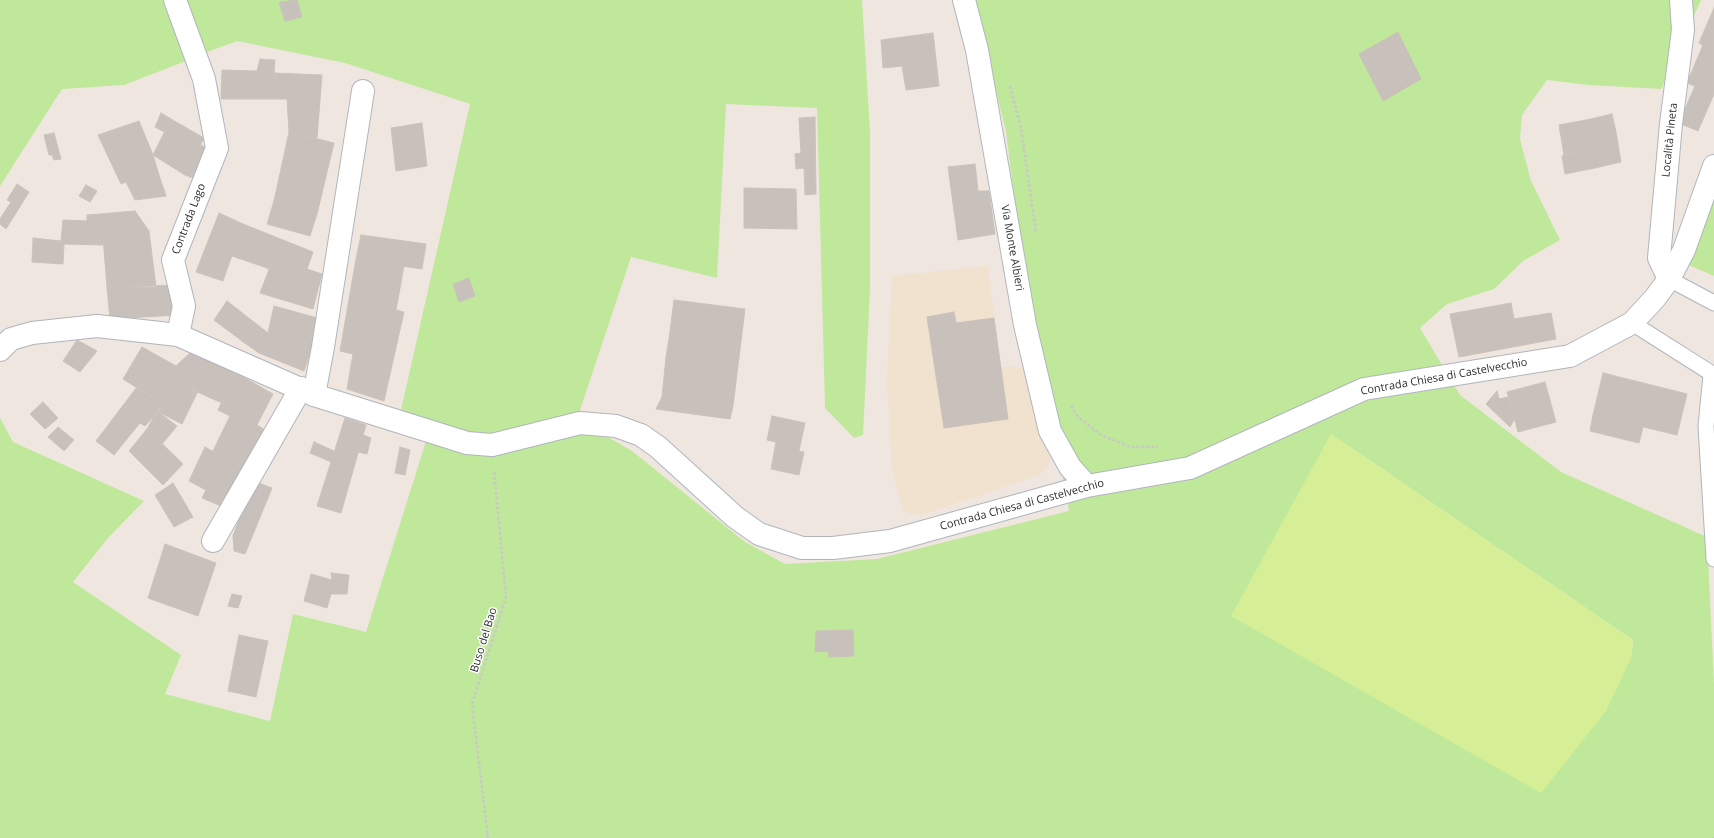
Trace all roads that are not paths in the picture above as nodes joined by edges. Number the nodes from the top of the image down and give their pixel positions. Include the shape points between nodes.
1 (175, 0) edge
2 (964, 0) edge
3 (1681, 0) edge
4 (363, 91) dead end
5 (1714, 166) edge
6 (1669, 279) junction
7 (1714, 303) edge
8 (1632, 323) junction
9 (178, 335) junction
10 (0, 350) edge
11 (1713, 375) edge
12 (308, 391) junction
13 (1087, 486) junction
14 (213, 541) dead end
15 (1714, 559) edge

1 - 9 street, Contrada Lago via 204,80 217,148 173,260 184,306
2 - 13 street, Via Monte Albieri via 977,50 1025,325 1050,431 1070,467
3 - 6 street, Località Pineta via 1683,30 1671,124 1659,258
4 - 12 street via 323,347
5 - 6 street, Contrada Chiesa di Castelvecchio via 1684,250
6 - 7 lane
6 - 8 street, Contrada Chiesa di Castelvecchio
8 - 11 lane
8 - 13 street, Contrada Chiesa di Castelvecchio via 1570,356 1364,389 1190,468
9 - 10 street via 97,326 32,333 11,339
9 - 12 street
11 - 15 lane via 1706,426
12 - 13 street, Contrada Chiesa di Castelvecchio via 467,443 492,445 580,424 616,426 641,435 658,447 735,517 759,534 802,548 832,548 890,541
12 - 14 street

